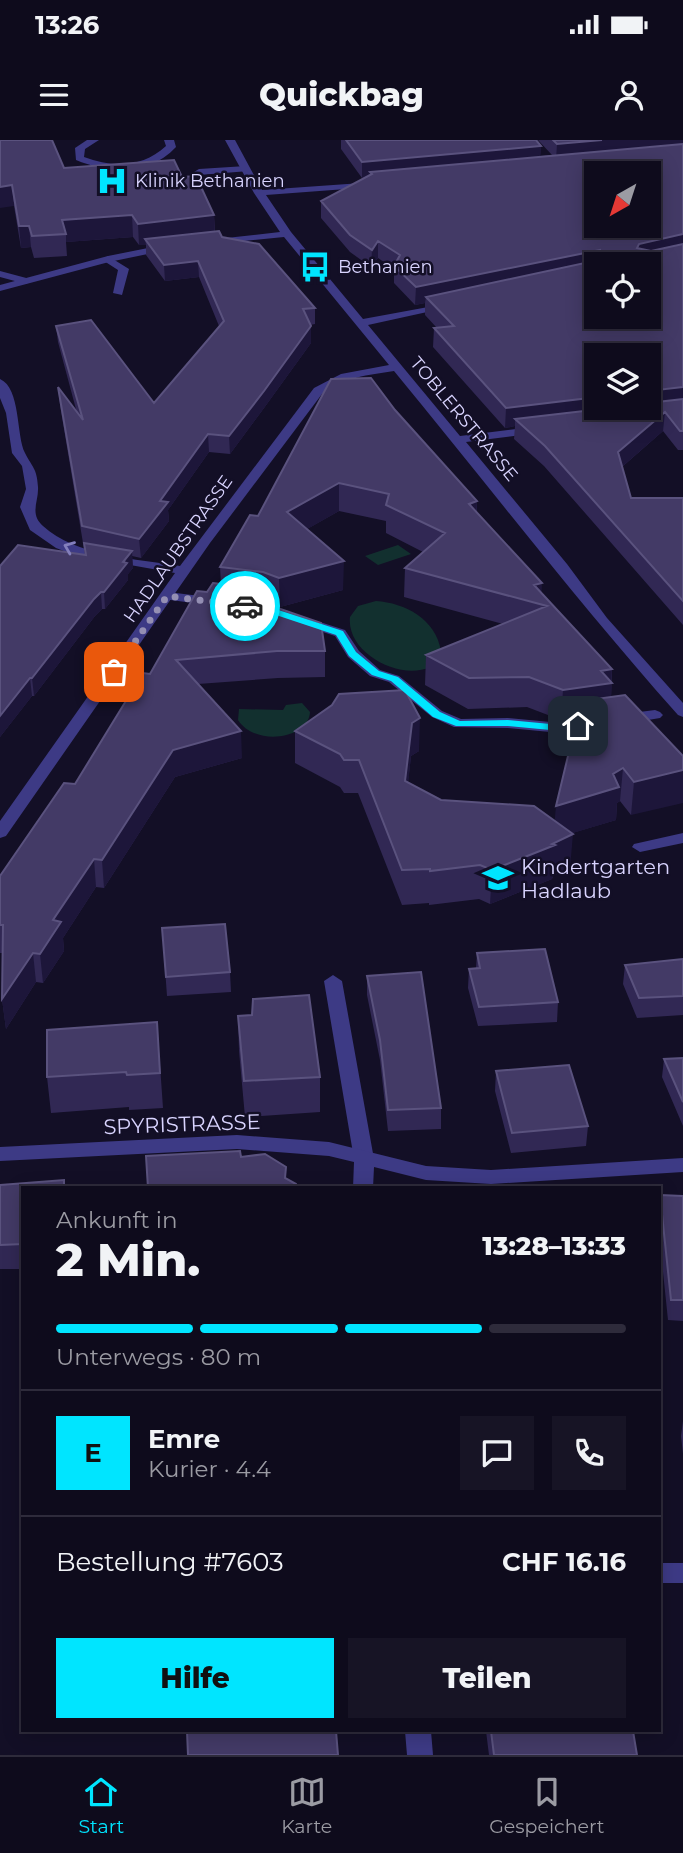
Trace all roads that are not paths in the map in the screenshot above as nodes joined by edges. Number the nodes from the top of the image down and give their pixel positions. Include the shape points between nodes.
1 (94, 140) edge
2 (169, 140) edge
3 (230, 140) edge
4 (246, 169) junction
5 (199, 172) dead end
6 (384, 183) edge
7 (259, 193) junction
8 (287, 234) junction
9 (211, 243) edge
10 (185, 245) edge
11 (108, 259) junction
12 (0, 274) edge
13 (26, 281) junction
14 (2, 287) edge
15 (118, 293) dead end
16 (463, 301) edge
17 (360, 323) junction
18 (396, 367) junction
19 (0, 383) edge
20 (546, 428) edge
21 (456, 440) junction
22 (184, 571) junction
23 (167, 596) junction
24 (236, 605) edge
25 (288, 616) edge
26 (683, 712) edge
27 (655, 715) dead end
28 (0, 833) edge
29 (683, 838) edge
30 (640, 847) dead end
31 (333, 981) dead end
32 (0, 1154) edge
33 (364, 1159) junction
34 (683, 1165) edge
35 (363, 1186) edge
36 (661, 1573) edge
37 (683, 1573) edge
38 (418, 1732) edge
39 (420, 1755) edge

1 - 2 street via 80,148 79,158 118,169 163,156 172,146
3 - 4 street, TOBLERSTRASSE
4 - 5 street
4 - 7 street, TOBLERSTRASSE
6 - 7 street
7 - 8 street, TOBLERSTRASSE
8 - 9 street
8 - 17 street, TOBLERSTRASSE
10 - 11 street
11 - 13 street
11 - 15 street via 124,269
12 - 13 street
13 - 14 street
16 - 17 street
17 - 18 street, TOBLERSTRASSE
18 - 21 street, TOBLERSTRASSE
18 - 22 street, HADLAUBSTRASSE via 344,376 318,391
22 -> 19 street via 79,552 35,527 27,507 32,489 28,465 18,453 12,413
20 - 21 street
21 - 26 street, TOBLERSTRASSE via 602,621
22 - 23 street, HADLAUBSTRASSE
23 - 24 street
23 - 28 street, HADLAUBSTRASSE
25 - 27 street via 340,633 352,654 375,673 394,679 437,715 459,724 561,728
29 - 30 street
31 - 33 street
32 - 33 street, SPYRISTRASSE via 237,1142 329,1149
33 - 34 street, SPYRISTRASSE via 426,1172 491,1177
33 - 35 street
36 - 37 street
38 - 39 street

